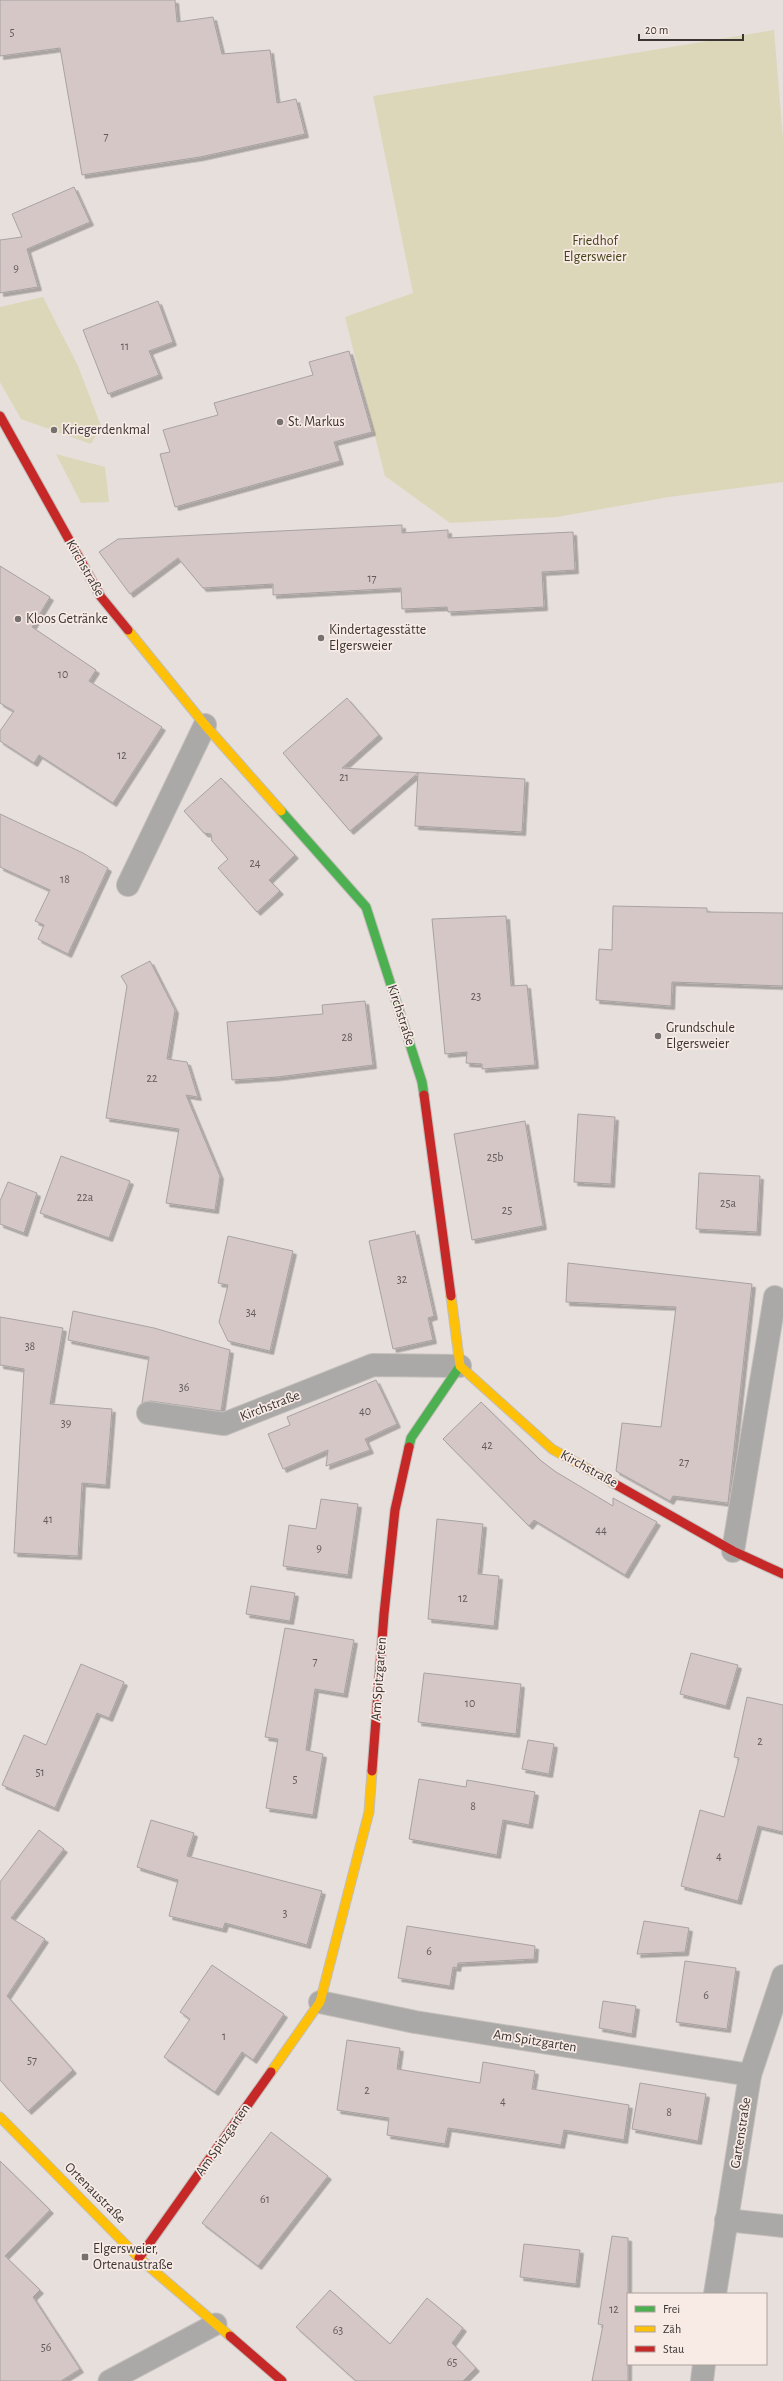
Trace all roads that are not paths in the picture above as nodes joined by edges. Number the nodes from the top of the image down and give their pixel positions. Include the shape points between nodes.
1 (0, 416) edge
2 (205, 725) junction
3 (128, 885) dead end
4 (775, 1297) dead end
5 (460, 1366) junction
6 (148, 1412) dead end
7 (733, 1551) junction
8 (783, 1574) edge
9 (783, 1976) edge
10 (320, 2002) junction
11 (750, 2074) junction
12 (0, 2118) edge
13 (726, 2220) junction
14 (783, 2226) edge
15 (140, 2258) junction
16 (715, 2293) edge
17 (216, 2324) junction
18 (704, 2365) edge
19 (109, 2381) edge
20 (282, 2381) edge
21 (702, 2381) edge

1 - 2 street, Kirchstraße via 101,597
2 - 3 street
2 - 5 street, Kirchstraße via 366,907 422,1082
4 - 7 street
5 - 6 street, Kirchstraße via 373,1366 224,1424
5 - 7 street, Kirchstraße via 552,1449
5 - 10 street, Am Spitzgarten via 411,1438 396,1503 384,1614 369,1812
7 - 8 street, Kirchstraße
9 - 11 street, Gartenstraße
10 - 11 street, Am Spitzgarten via 415,2022
10 - 15 street, Am Spitzgarten
11 - 13 street, Gartenstraße
12 - 15 street, Ortenaustraße
13 - 14 street
13 - 16 street, Gartenstraße
15 - 17 street, Ortenaustraße
17 - 19 lane
17 - 20 street, Ortenaustraße
18 - 21 street

